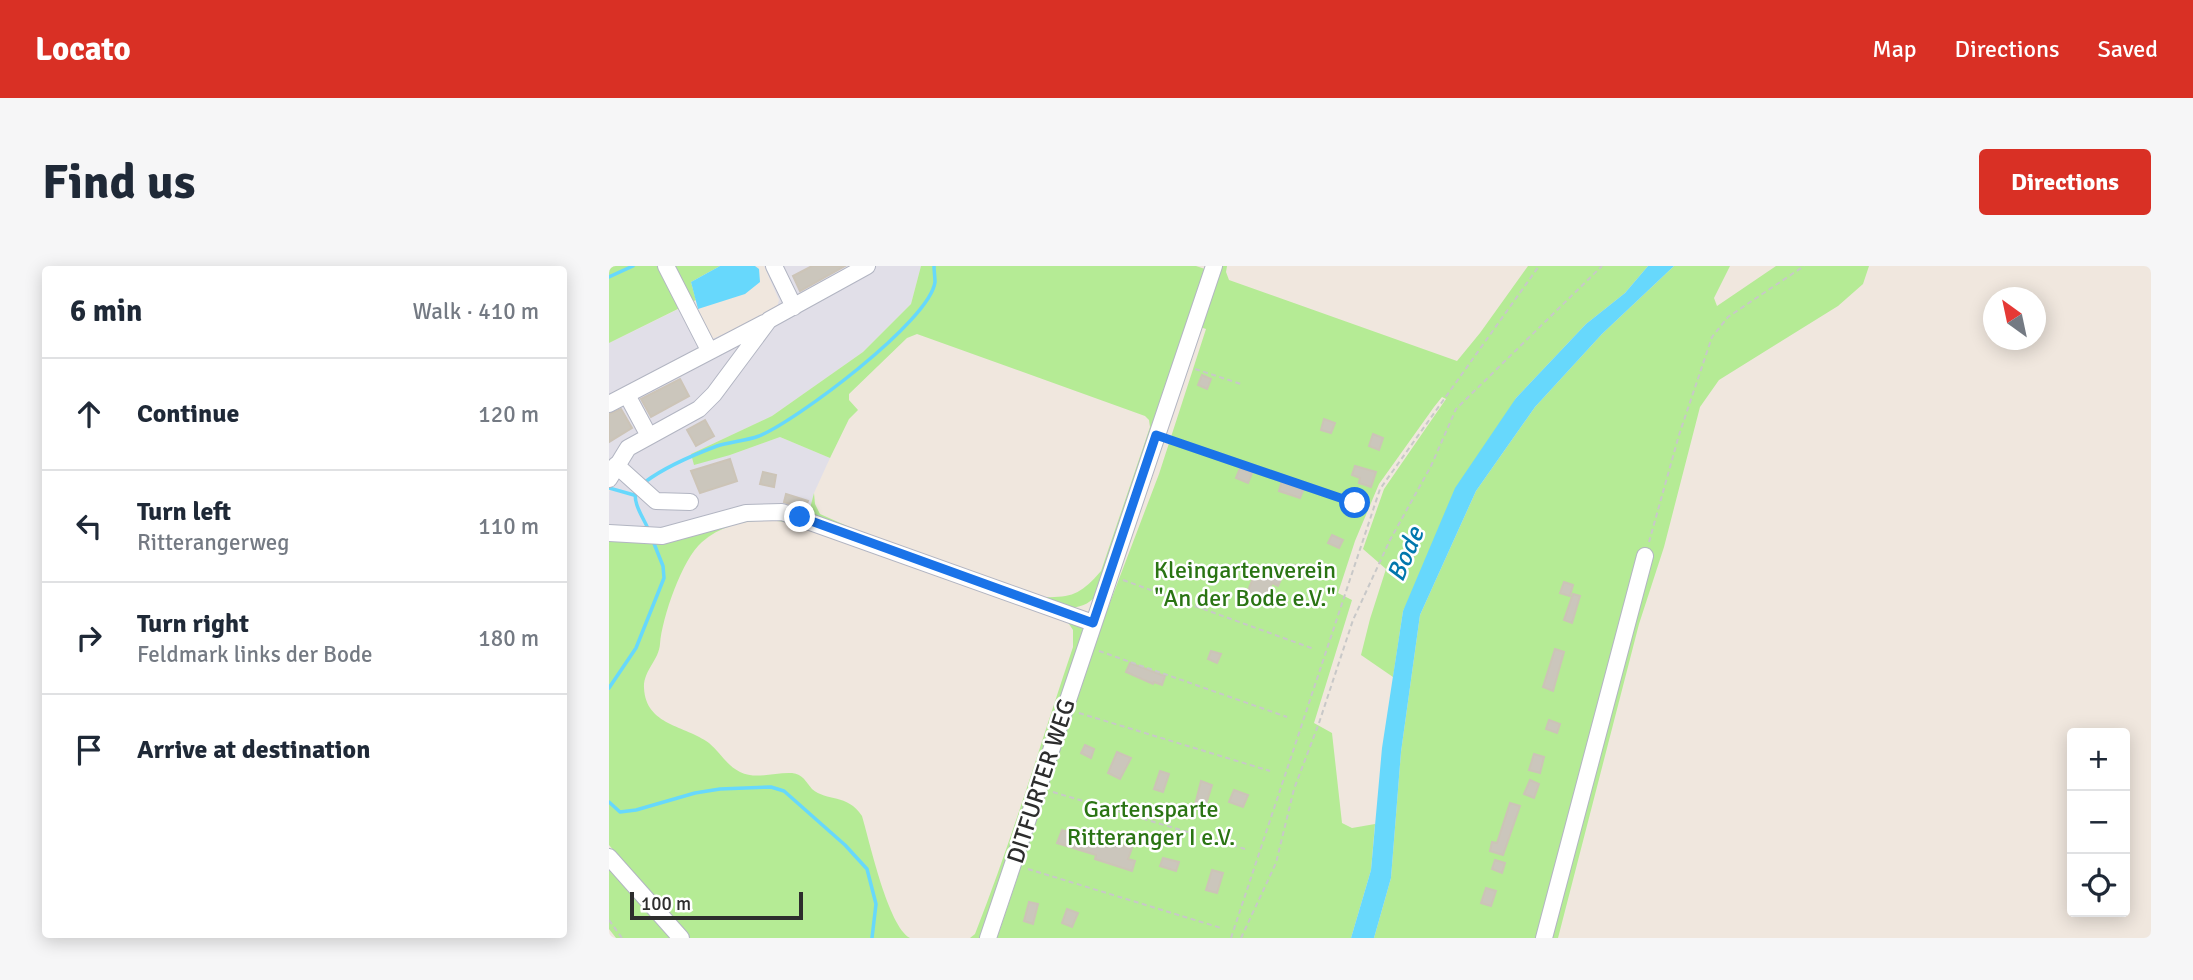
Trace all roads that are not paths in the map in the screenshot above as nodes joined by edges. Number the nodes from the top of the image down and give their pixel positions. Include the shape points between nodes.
1 (666, 266) edge
2 (774, 266) edge
3 (867, 266) edge
4 (1214, 266) edge
5 (794, 307) junction
6 (769, 320) junction
7 (709, 350) junction
8 (615, 399) edge
9 (649, 436) junction
10 (612, 474) edge
11 (690, 502) dead end
12 (609, 533) edge
13 (1645, 556) road end
14 (1093, 623) junction
15 (609, 857) edge
16 (681, 938) edge
17 (988, 938) edge
18 (1544, 938) edge

1 - 7 street
2 - 5 street
3 - 5 street
4 - 14 street, DITFURTER WEG
5 - 6 street
6 - 7 street
6 - 9 street via 699,409
7 - 8 street
8 - 9 street
9 - 10 street via 628,448
10 - 11 street via 639,486 656,501
12 - 14 street via 662,536 746,513 782,512
13 - 18 street
14 - 17 street, DITFURTER WEG
15 - 16 street

